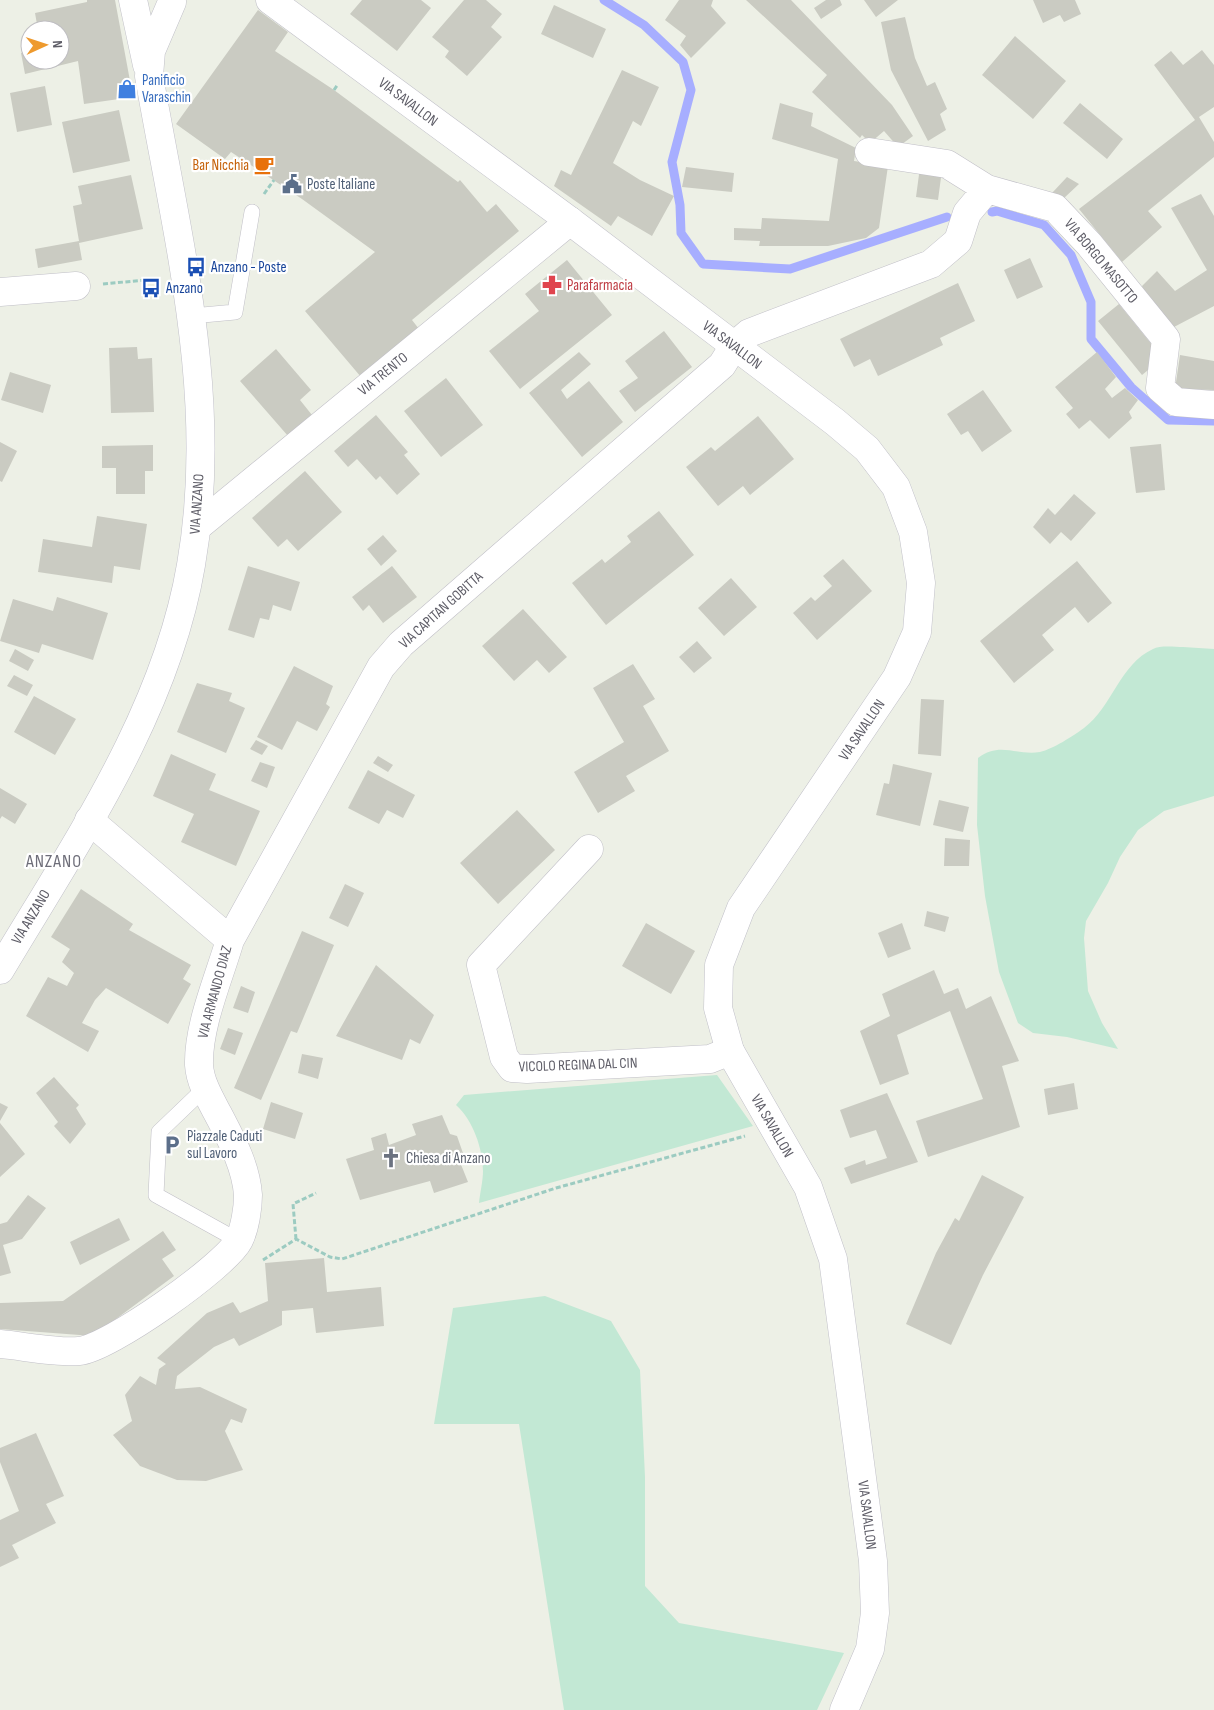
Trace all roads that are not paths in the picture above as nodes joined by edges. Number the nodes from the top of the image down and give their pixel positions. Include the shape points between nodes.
1 (133, 0) edge
2 (139, 0) edge
3 (270, 0) edge
4 (173, 1) edge
5 (149, 76) junction
6 (869, 152) dead end
7 (987, 189) junction
8 (252, 212) dead end
9 (570, 221) junction
10 (76, 286) road end
11 (0, 292) edge
12 (192, 316) junction
13 (734, 346) junction
14 (1214, 405) edge
15 (196, 527) junction
16 (89, 820) junction
17 (589, 849) dead end
18 (230, 940) junction
19 (0, 970) edge
20 (730, 1051) junction
21 (204, 1088) junction
22 (239, 1241) junction
23 (0, 1344) edge
24 (844, 1710) edge

1 - 5 street
2 - 4 street, VIA ANZANO via 151,5
3 - 9 street, VIA SAVALLON
4 - 5 street, VIA ANZANO via 151,51
5 - 12 street, VIA ANZANO
6 - 7 street via 947,164
7 - 13 street via 967,213 958,241 931,264 749,333
7 - 14 street, VIA BORGO MASOTTO via 1056,208 1166,339 1160,388 1176,402
8 - 12 lane via 235,312
9 - 13 street, VIA SAVALLON
9 - 15 street, VIA TRENTO
10 - 11 street
12 - 15 street, VIA ANZANO via 201,451
13 - 18 street, VIA CAPITAN GOBITTA via 722,364 401,644 381,667
13 - 20 street, VIA SAVALLON via 867,449 896,487 913,532 921,583 917,632 897,677 738,916 719,965 718,1008
15 - 16 street, VIA ANZANO via 181,607 157,681 120,764
16 - 18 street, VIA ARMANDO DIAZ
16 - 19 street, VIA ANZANO
17 - 20 street, VICOLO REGINA DAL CIN via 481,964 504,1057 512,1068 527,1069 710,1059
18 - 21 street, VIA ARMANDO DIAZ via 200,1040 199,1067
20 - 24 street, VIA SAVALLON via 808,1187 833,1259 870,1541 875,1613 870,1649
21 - 22 street, VIA ARMANDO DIAZ via 240,1159 248,1196
21 - 22 lane via 159,1132 156,1195
22 - 23 street, VIA ARMANDO DIAZ via 219,1264 128,1329 96,1346 80,1351

